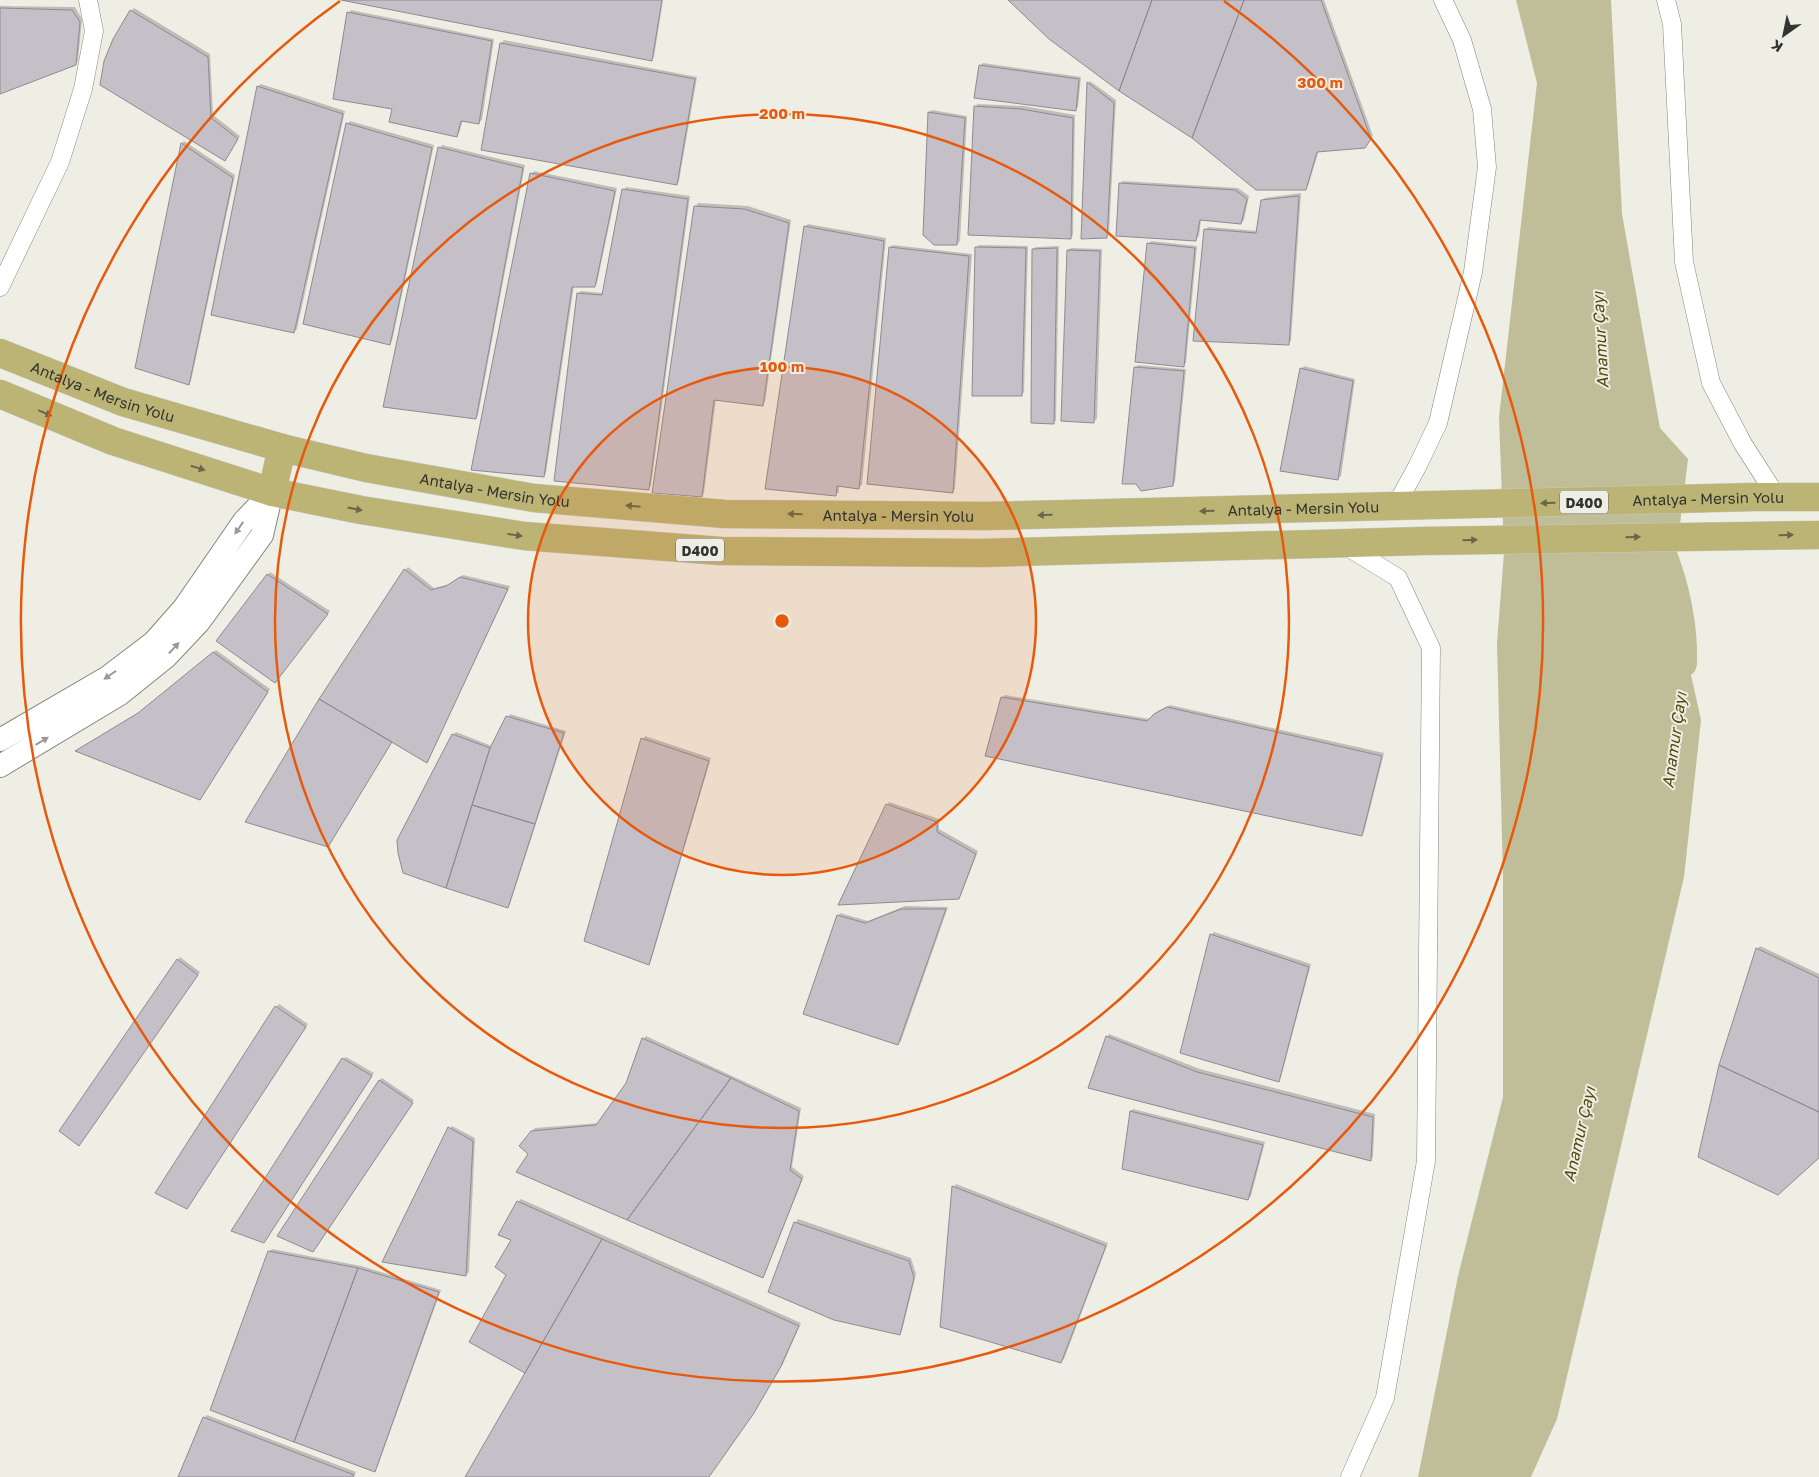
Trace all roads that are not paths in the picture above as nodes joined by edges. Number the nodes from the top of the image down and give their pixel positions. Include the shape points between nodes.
1 (88, 0) edge
2 (1442, 0) edge
3 (1666, 0) edge
4 (0, 287) edge
5 (0, 352) edge
6 (0, 394) edge
7 (282, 448) junction
8 (272, 492) junction
9 (1766, 497) junction
10 (1819, 497) edge
11 (1404, 507) junction
12 (1819, 535) edge
13 (1342, 544) junction
14 (0, 740) edge
15 (0, 766) edge
16 (1350, 1477) edge

1 - 4 street via 94,31 83,89 60,162
2 - 11 street via 1462,40 1482,109 1487,167 1473,272 1438,423 1417,467
3 - 9 street via 1672,24 1684,262 1711,383
5 - 7 highway, Antalya - Mersin Yolu / D400 via 123,402
6 -> 8 highway, D400 via 113,441
7 - 8 highway
11 -> 7 highway, Antalya - Mersin Yolu / D400 via 986,516 725,514 534,498 366,468
8 -> 13 highway, D400 via 524,536 720,551 983,553
8 -> 14 street via 244,521 184,608 154,642 108,677
15 -> 8 street via 120,694 166,656 199,622 262,535
9 - 10 highway, Antalya - Mersin Yolu / D400
9 -> 11 highway, Antalya - Mersin Yolu / D400
13 -> 12 highway, D400
13 - 16 street via 1398,578 1431,648 1426,1161 1385,1398

